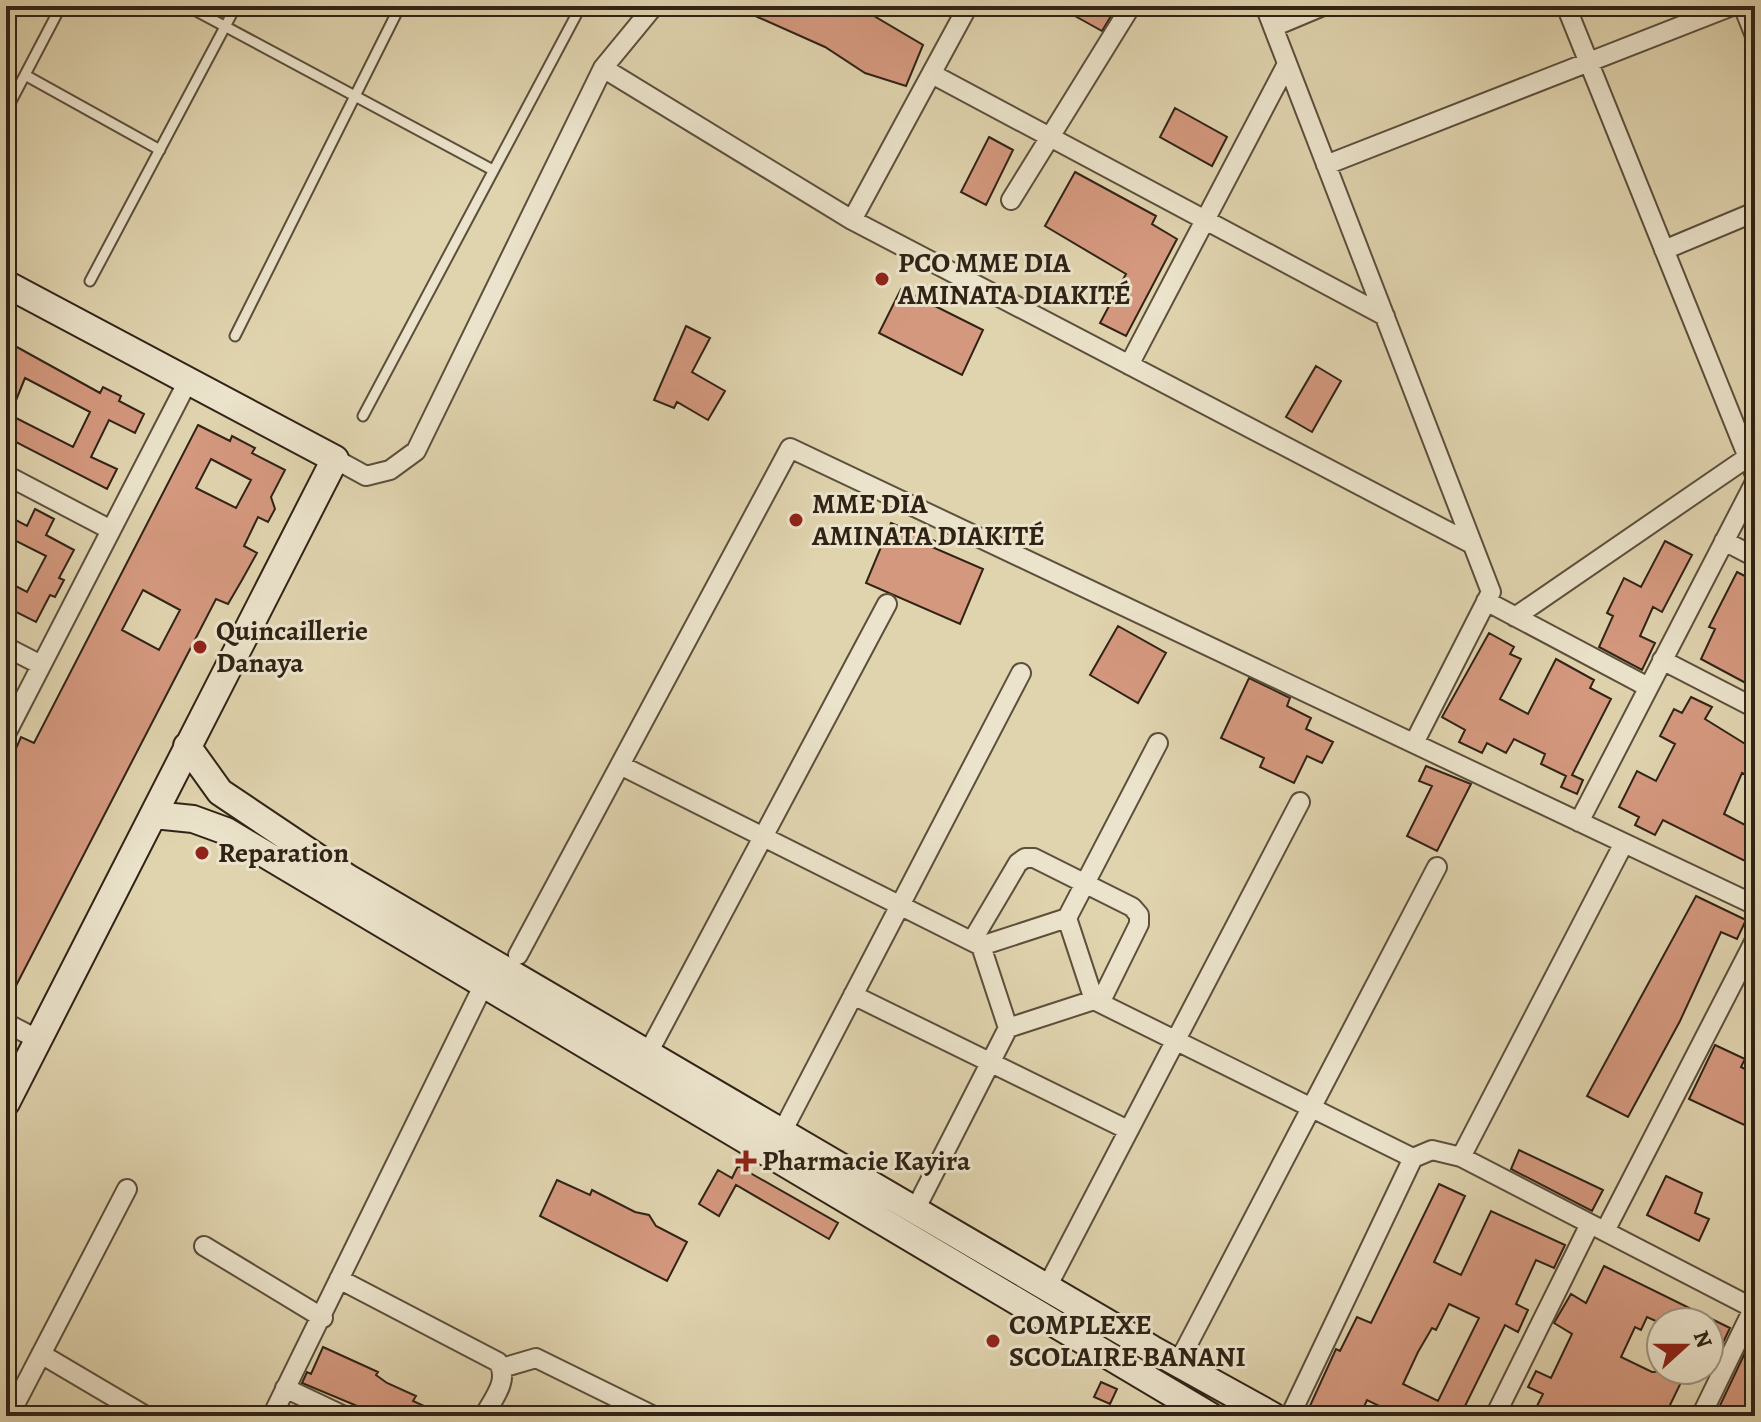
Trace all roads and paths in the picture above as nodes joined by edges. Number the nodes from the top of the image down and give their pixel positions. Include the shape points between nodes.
1 (61, 6) edge
2 (187, 6) edge
3 (236, 6) edge
4 (400, 6) edge
5 (581, 6) edge
6 (654, 6) edge
7 (968, 6) edge
8 (1131, 6) edge
9 (1265, 6) edge
10 (1323, 6) edge
11 (1566, 6) edge
12 (1732, 6) edge
13 (1743, 6) edge
14 (226, 27) junction
15 (1273, 27) junction
16 (1755, 36) edge
17 (1589, 62) junction
18 (1287, 64) junction
19 (603, 68) junction
20 (932, 74) junction
21 (25, 75) junction
22 (356, 97) junction
23 (6, 111) edge
24 (1050, 137) junction
25 (160, 150) junction
26 (1326, 165) junction
27 (491, 169) junction
28 (1011, 200) dead end
29 (1755, 212) edge
30 (852, 220) junction
31 (1205, 220) junction
32 (1664, 250) junction
33 (90, 281) dead end
34 (6, 284) edge
35 (1385, 316) junction
36 (235, 336) dead end
37 (1129, 365) junction
38 (188, 381) junction
39 (363, 416) dead end
40 (1748, 457) junction
41 (335, 459) junction
42 (6, 475) edge
43 (1755, 475) edge
44 (1755, 482) edge
45 (111, 530) junction
46 (1724, 541) junction
47 (1472, 544) junction
48 (1755, 557) edge
49 (1486, 601) junction
50 (887, 604) dead end
51 (1515, 617) junction
52 (6, 647) edge
53 (1662, 660) junction
54 (41, 665) junction
55 (1021, 673) dead end
56 (1648, 687) junction
57 (1755, 708) edge
58 (6, 734) edge
59 (1158, 743) dead end
60 (1414, 743) junction
61 (187, 746) junction
62 (620, 765) junction
63 (1300, 802) dead end
64 (154, 815) junction
65 (1579, 822) junction
66 (763, 837) junction
67 (1624, 843) junction
68 (1437, 867) dead end
69 (1085, 884) junction
70 (900, 905) junction
71 (1755, 905) edge
72 (1067, 918) junction
73 (1755, 940) edge
74 (976, 944) junction
75 (518, 955) dead end
76 (483, 986) junction
77 (853, 995) junction
78 (1097, 1001) junction
79 (6, 1023) edge
80 (1008, 1028) junction
81 (39, 1040) junction
82 (1176, 1040) junction
83 (648, 1053) junction
84 (990, 1062) junction
85 (6, 1103) edge
86 (1311, 1108) junction
87 (1128, 1130) junction
88 (782, 1132) junction
89 (1461, 1157) junction
90 (1413, 1158) junction
91 (127, 1189) dead end
92 (915, 1210) junction
93 (1598, 1228) junction
94 (204, 1246) dead end
95 (339, 1279) junction
96 (1047, 1287) junction
97 (1754, 1306) edge
98 (323, 1318) junction
99 (41, 1354) junction
100 (1178, 1363) junction
101 (502, 1368) junction
102 (285, 1388) junction
103 (9, 1416) edge
104 (146, 1416) edge
105 (272, 1416) edge
106 (344, 1416) edge
107 (484, 1416) edge
108 (654, 1416) edge
109 (1210, 1416) edge
110 (1273, 1416) edge
111 (1290, 1416) edge
112 (1495, 1416) edge
113 (1701, 1416) edge

1 - 21 lane
2 - 14 lane
3 - 14 lane
4 - 22 lane
5 - 27 lane
6 - 19 street
7 - 20 street
8 - 24 street
9 - 15 street
10 - 15 street
11 - 17 street
12 - 17 street
13 - 16 street
14 - 22 lane
14 - 25 lane
15 - 18 street
17 - 26 street
17 - 32 street
18 - 26 street
18 - 31 street
19 - 30 street
19 - 41 street via 416,451 390,470 366,476
20 - 24 street
20 - 30 street
21 - 23 lane
21 - 25 lane
22 - 27 lane
22 - 36 lane
24 - 28 street
24 - 31 street
25 - 33 lane
26 - 35 street
27 - 39 lane
29 - 32 street
30 - 37 street
31 - 35 street
31 - 37 street
32 - 40 street
34 - 38 street
35 - 47 street
37 - 47 street
38 - 41 street
38 - 45 street
40 - 43 street
40 - 51 street
41 - 61 street
42 - 45 street
44 - 46 street
45 - 54 street
46 - 48 street
46 - 53 street
47 - 49 street via 1491,592
49 - 51 street
49 - 60 street
50 - 66 street
51 - 56 street
52 - 54 street
53 - 56 street
53 - 57 street
54 - 58 street
55 - 70 street
56 - 65 street
59 - 69 street
60 - 62 street via 790,448
60 - 65 street
61 - 64 street
61 - 83 street via 220,792 348,878
62 - 66 street
62 - 75 street
63 - 82 street
64 - 76 street via 193,819 226,831
64 - 81 street
65 - 67 street
66 - 70 street
66 - 83 street
67 - 71 street
67 - 89 street
68 - 86 street
69 - 72 street
69 - 74 street via 1034,858 1021,860
69 - 78 street via 1139,915
70 - 74 street
70 - 77 street
72 - 74 street
72 - 78 street
73 - 93 street
74 - 80 street
76 - 95 street
76 - 109 street
77 - 84 street
77 - 88 street
78 - 80 street
78 - 82 street
79 - 81 street
80 - 84 street
81 - 85 street
82 - 86 street
82 - 87 street
83 - 88 street
84 - 87 street
84 - 92 street
86 - 90 street
86 - 100 street
87 - 96 street
88 - 92 street
89 - 90 street via 1432,1150
89 - 93 street
90 - 111 street
91 - 99 street
92 - 96 street
93 - 97 street
93 - 112 street
94 - 98 street
95 - 98 street
95 - 101 street
96 - 100 street
97 - 113 street
98 - 102 street
99 - 103 street
99 - 104 street
100 - 110 street
101 - 107 street via 503,1381
101 - 108 street via 536,1358
102 - 105 street
102 - 106 street

